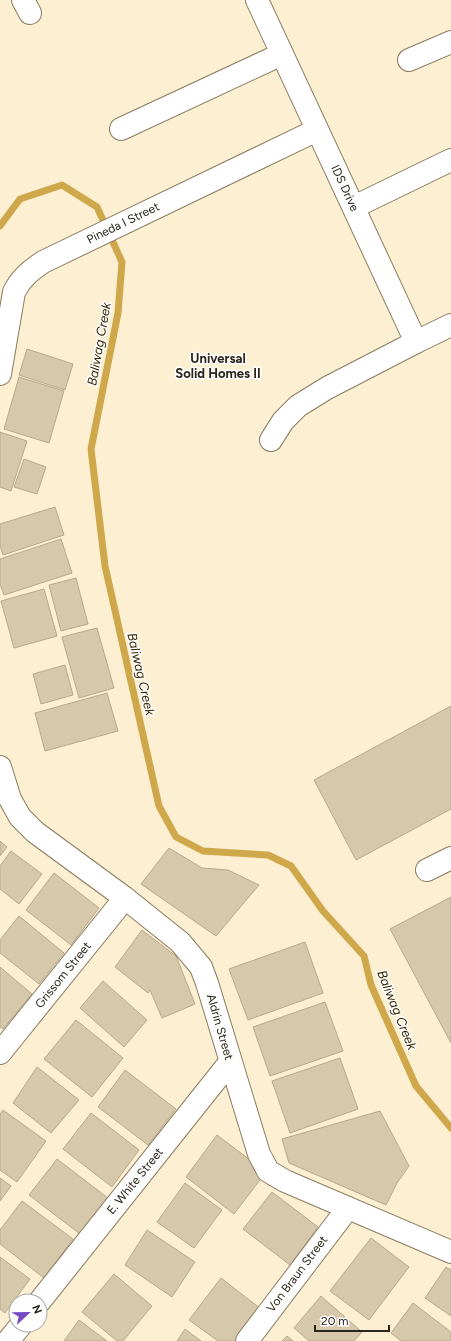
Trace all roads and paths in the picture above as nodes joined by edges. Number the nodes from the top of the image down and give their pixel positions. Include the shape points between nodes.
1 (257, 0) edge
2 (451, 42) edge
3 (282, 54) junction
4 (409, 60) dead end
5 (121, 128) dead end
6 (317, 130) junction
7 (451, 160) edge
8 (354, 207) junction
9 (451, 325) edge
10 (416, 342) junction
11 (0, 374) edge
12 (271, 440) dead end
13 (0, 767) edge
14 (451, 858) edge
15 (427, 870) dead end
16 (125, 898) junction
17 (0, 1053) edge
18 (230, 1062) junction
19 (348, 1208) junction
20 (451, 1252) edge
21 (46, 1293) edge
22 (14, 1333) edge
23 (8, 1341) edge
24 (247, 1341) edge

1 - 3 street, IDS Drive
2 - 4 street
3 - 5 street
3 - 6 street, IDS Drive
6 - 8 street, IDS Drive
6 - 11 street, Pineda I Street via 43,262 30,271 19,282 14,292
7 - 8 street
8 - 10 street, IDS Drive
9 - 10 street
10 - 12 street via 298,406 283,421
13 - 16 street, Aldrin Street via 10,799 20,817 35,832
14 - 15 street
16 - 17 street, Grissom Street
16 - 18 street, Aldrin Street via 180,942 201,968
18 - 19 street, Aldrin Street via 259,1154 268,1171
18 - 21 street, E. White Street
19 - 20 street, Aldrin Street
19 - 24 street, Von Braun Street
22 - 23 street

